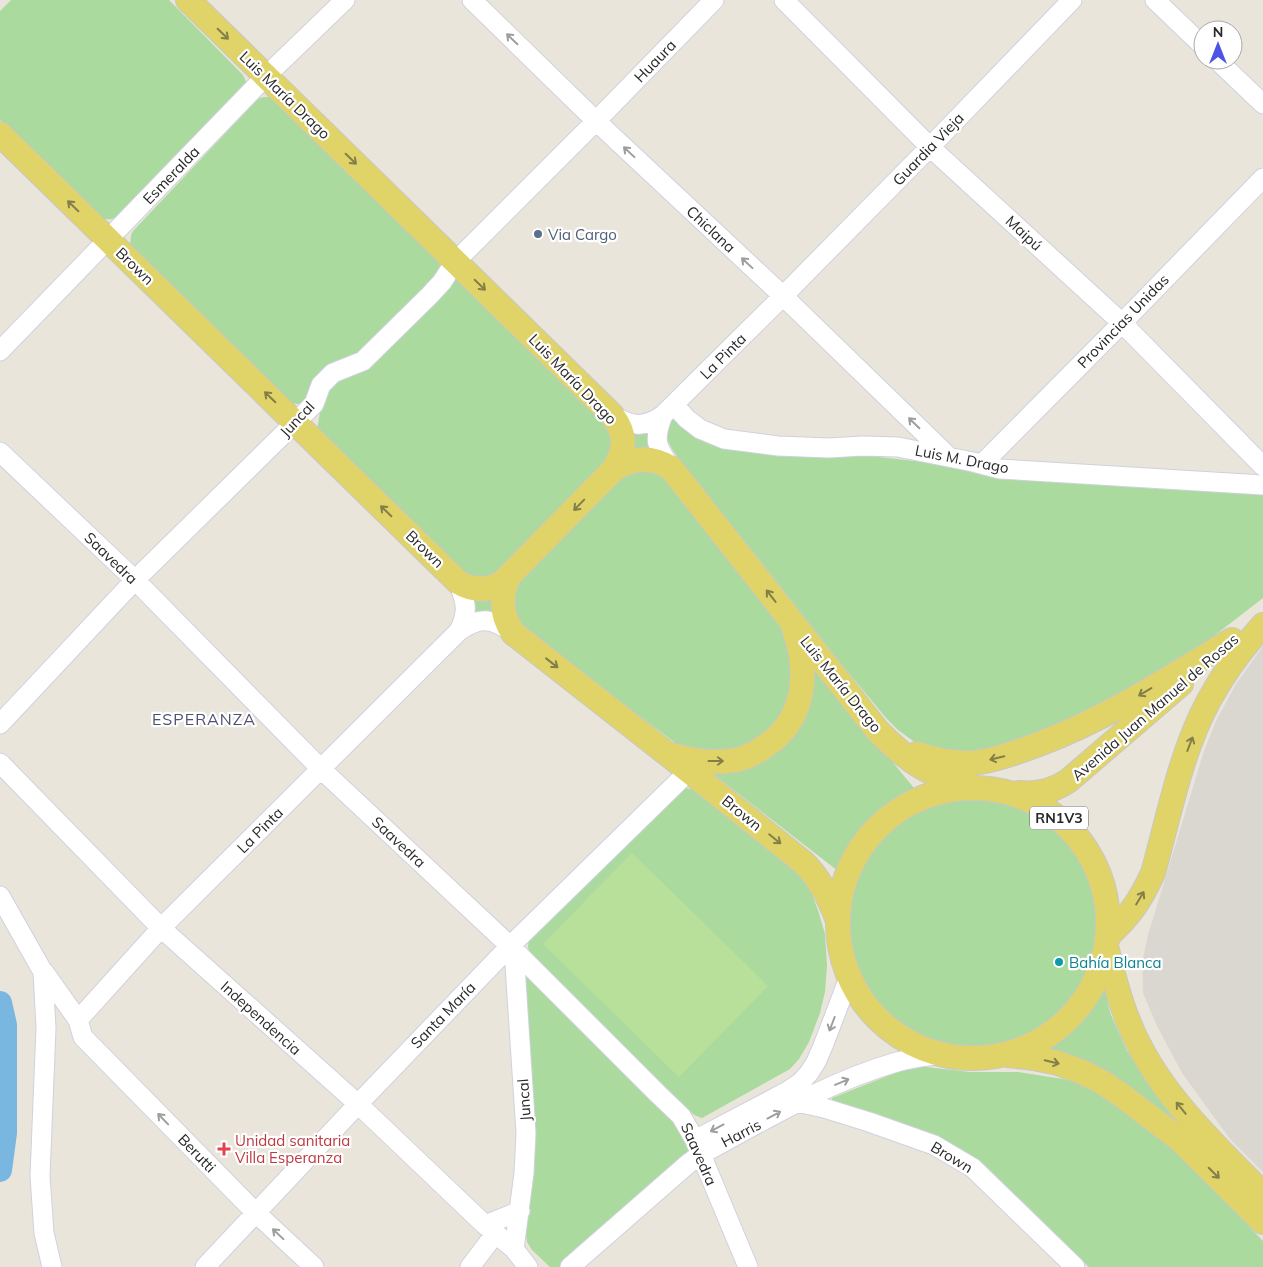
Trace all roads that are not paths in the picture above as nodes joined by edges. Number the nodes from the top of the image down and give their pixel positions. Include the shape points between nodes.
1 (188, 0) edge
2 (345, 0) edge
3 (472, 0) edge
4 (714, 0) edge
5 (784, 0) edge
6 (1072, 0) edge
7 (1156, 0) edge
8 (1193, 36) edge
9 (1227, 70) edge
10 (266, 76) junction
11 (1263, 104) edge
12 (596, 122) junction
13 (0, 134) edge
14 (930, 147) junction
15 (1263, 178) edge
16 (108, 240) junction
17 (455, 262) junction
18 (783, 296) junction
19 (1122, 323) junction
20 (0, 351) edge
21 (668, 410) junction
22 (612, 415) junction
23 (295, 422) junction
24 (0, 452) edge
25 (949, 457) junction
26 (982, 464) junction
27 (1263, 466) edge
28 (671, 468) junction
29 (613, 470) junction
30 (1263, 485) edge
31 (508, 578) junction
32 (135, 580) junction
33 (458, 582) junction
34 (1263, 614) edge
35 (791, 621) junction
36 (1263, 624) edge
37 (459, 631) junction
38 (513, 632) junction
39 (1232, 640) junction
40 (0, 724) edge
41 (877, 730) junction
42 (668, 754) junction
43 (0, 763) edge
44 (321, 769) junction
45 (690, 771) junction
46 (982, 787) junction
47 (1012, 793) junction
48 (0, 896) edge
49 (837, 918) junction
50 (161, 928) junction
51 (1108, 942) junction
52 (512, 948) junction
53 (43, 972) junction
54 (849, 978) junction
55 (80, 1029) junction
56 (942, 1054) junction
57 (1004, 1055) junction
58 (797, 1102) junction
59 (358, 1104) junction
60 (697, 1148) junction
61 (1263, 1194) edge
62 (520, 1211) junction
63 (256, 1213) junction
64 (1263, 1222) edge
65 (490, 1230) junction
66 (514, 1249) junction
67 (52, 1267) edge
68 (205, 1267) edge
69 (314, 1267) edge
70 (470, 1267) edge
71 (528, 1267) edge
72 (570, 1267) edge
73 (748, 1267) edge
74 (1075, 1267) edge

1 -> 10 main road, Luis María Drago
2 - 10 street, Esmeralda
12 -> 3 street, Chiclana
4 - 12 street, Huaura
5 - 14 street, Maipú
6 - 14 street, Guardia Vieja
7 - 8 street
9 - 11 street
10 - 16 street, Esmeralda
10 -> 17 main road, Luis María Drago
12 - 17 street, Juncal
18 -> 12 street, Chiclana
16 -> 13 main road, Brown
14 - 18 street, Guardia Vieja
14 - 19 street, Maipú
15 - 19 street, Provincias Unidas
16 - 20 street, Esmeralda
23 -> 16 main road, Brown
17 -> 22 main road, Luis María Drago
17 - 23 street, Juncal via 442,282 363,362 333,373 321,385 314,404
18 - 21 street, La Pinta
25 -> 18 street, Chiclana
19 - 26 street, Provincias Unidas
19 - 27 street, Maipú
21 - 22 street, La Pinta via 646,424 638,425
21 - 25 street, Luis M. Drago via 724,439 820,448 898,447
21 - 28 street via 657,432 657,440 662,456
22 - 29 main road, Luis María Drago via 624,441 623,451
23 - 32 street, Juncal
33 -> 23 main road, Brown
24 - 32 street, Saavedra
25 - 26 street, Luis M. Drago
26 - 30 street, Luis M. Drago via 1000,469
28 - 29 main road via 662,462 641,459
35 -> 28 main road, Luis María Drago
29 -> 31 main road
31 - 33 main road, Brown via 490,589 473,588
31 - 38 main road, Brown via 502,604
32 - 40 street, Juncal
32 - 44 street, Saavedra
33 - 37 street via 466,612
34 - 39 main road, Avenida Juan Manuel de Rosas
35 - 41 main road, Luis María Drago
42 -> 35 main road via 703,761 737,760 760,750 782,732 798,708 801,695 800,649
51 -> 36 main road, Avenida Juan Manuel de Rosas via 1145,890 1187,752 1208,703 1232,663
37 - 38 street, La Pinta via 483,620 498,623
37 - 44 street, La Pinta
38 -> 42 main road, Brown
39 -> 41 main road via 1098,719 998,758 981,762 946,762 915,753
39 - 47 main road, Avenida Juan Manuel de Rosas via 1060,787 1039,794
41 - 46 main road, Luis María Drago via 903,755 928,771
42 - 45 main road, Brown
43 - 50 street, Independencia
44 - 50 street, La Pinta
44 - 52 street, Saavedra
45 -> 49 main road, Brown via 804,863 815,874
45 - 52 street, Santa María
46 - 47 main road, RN1V3
46 - 49 main road, RN1V3 via 951,789 921,797 894,812 876,828 853,859 842,888
47 - 51 main road, RN1V3 via 1041,805 1066,823 1086,847 1100,874 1108,904
48 - 53 street, Berutti
49 - 54 main road, RN1V3 via 840,949
50 - 55 street, La Pinta
50 - 59 street, Independencia
51 - 57 main road, RN1V3 via 1097,979 1081,1006 1059,1028 1033,1044
61 -> 51 main road, RN1V3 via 1197,1126 1152,1066 1121,1003
52 - 59 street, Santa María
52 - 60 street, Saavedra via 681,1116
52 - 62 street, Juncal via 526,1133
53 - 55 street, Berutti
53 - 67 street via 46,1028 40,1176 44,1233
54 - 56 main road, RN1V3 via 865,1005 886,1027 912,1044
54 -> 60 street, Harris via 809,1073 800,1083
63 -> 55 street, Berutti
56 - 57 main road, RN1V3 via 973,1058
58 -> 56 street, Harris via 896,1062
57 -> 64 main road, RN1V3 via 1058,1063 1102,1082 1179,1140
60 -> 58 street, Harris
58 - 74 street, Brown via 934,1145 973,1168
59 - 63 street, Santa María
59 - 65 street, Independencia
60 - 72 street, Harris via 689,1162
60 - 73 street, Saavedra
62 - 65 street
62 - 66 street, Juncal
63 - 68 street, Santa María
69 -> 63 street, Berutti
65 - 66 street, Independencia
65 - 70 street
66 - 71 street, Independencia

